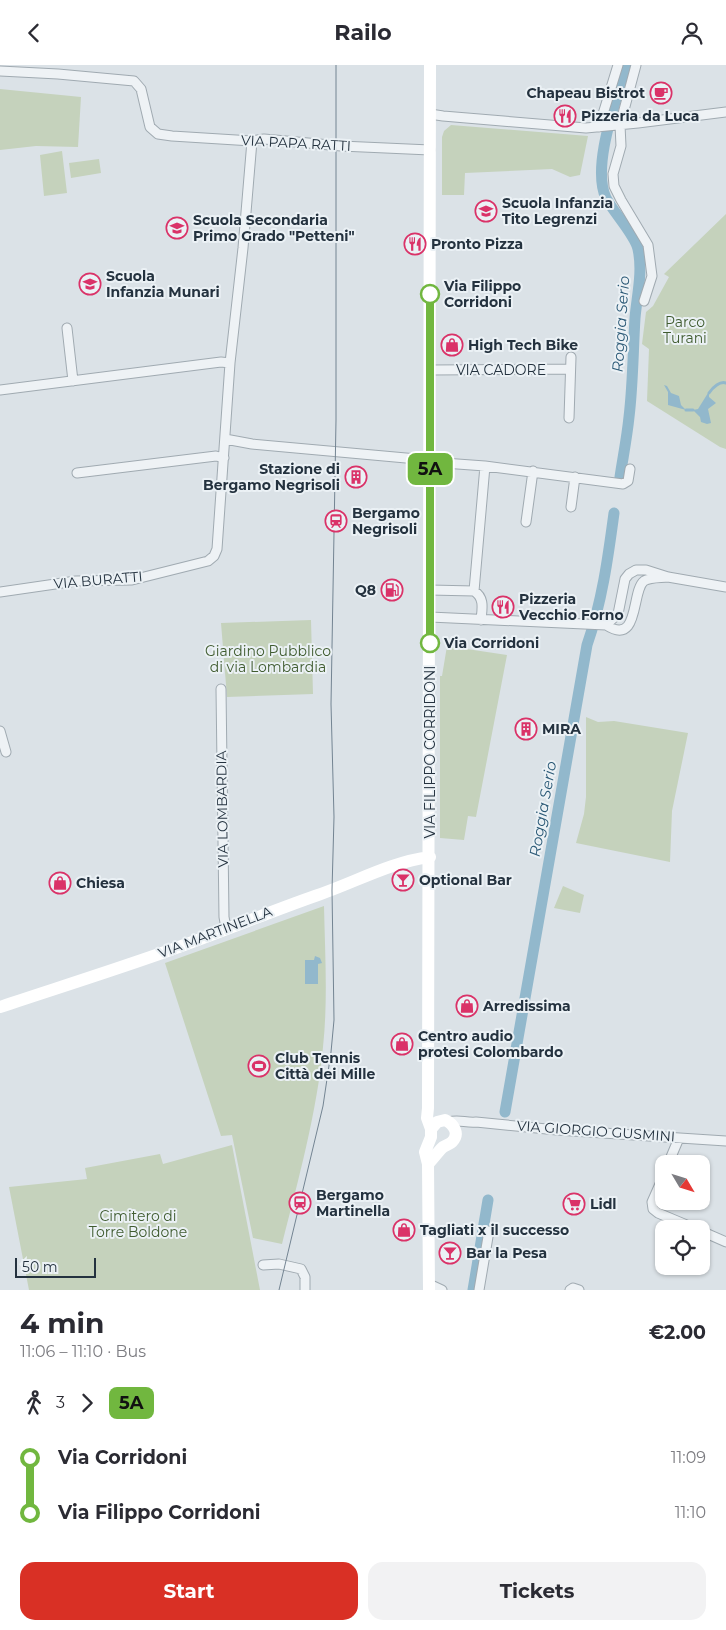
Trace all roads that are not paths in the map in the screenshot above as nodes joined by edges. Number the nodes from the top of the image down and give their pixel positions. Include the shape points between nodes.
1 (39, 65) edge
2 (50, 65) edge
3 (430, 65) edge
4 (618, 65) edge
5 (636, 65) edge
6 (0, 71) edge
7 (27, 73) junction
8 (58, 74) junction
9 (726, 112) edge
10 (430, 114) junction
11 (620, 125) junction
12 (601, 126) junction
13 (252, 141) junction
14 (430, 150) junction
15 (644, 301) dead end
16 (67, 328) dead end
17 (571, 357) dead end
18 (230, 363) junction
19 (570, 369) junction
20 (431, 370) junction
21 (73, 381) junction
22 (0, 390) edge
23 (569, 418) dead end
24 (225, 439) junction
25 (224, 458) junction
26 (430, 462) junction
27 (485, 466) junction
28 (630, 469) dead end
29 (533, 471) junction
30 (77, 473) dead end
31 (574, 477) junction
32 (571, 507) dead end
33 (526, 523) dead end
34 (668, 577) junction
35 (726, 587) edge
36 (430, 590) junction
37 (474, 591) junction
38 (0, 592) edge
39 (430, 617) junction
40 (481, 620) junction
41 (602, 625) junction
42 (221, 689) dead end
43 (0, 731) edge
44 (6, 752) dead end
45 (430, 857) junction
46 (226, 928) junction
47 (0, 1007) edge
48 (466, 1123) junction
49 (438, 1127) junction
50 (456, 1136) junction
51 (679, 1137) junction
52 (726, 1141) edge
53 (443, 1146) junction
54 (672, 1155) edge
55 (428, 1163) junction
56 (655, 1196) edge
57 (675, 1220) edge
58 (489, 1231) dead end
59 (710, 1235) edge
60 (726, 1242) edge
61 (263, 1265) dead end
62 (429, 1287) edge
63 (305, 1290) edge
64 (442, 1290) edge
65 (479, 1290) edge
66 (570, 1290) edge
67 (579, 1290) edge

1 - 7 street
2 - 8 street
3 - 10 street, VIA FILIPPO CORRIDONI
4 - 12 street
5 - 11 street
6 - 7 street
7 - 8 street
8 - 13 street, VIA PAPA RATTI via 134,81 141,89 150,127 158,134
9 - 11 street
10 - 12 street
10 - 14 street, VIA FILIPPO CORRIDONI
11 - 12 street
11 - 15 street via 622,146 613,180 648,245 652,276
13 - 14 street, VIA PAPA RATTI via 264,139
13 - 18 street, VIA BURATTI
14 - 20 street, VIA FILIPPO CORRIDONI
16 - 21 street
17 - 19 street
18 - 21 street
18 - 24 street, VIA BURATTI
19 - 20 street, VIA CADORE
19 - 23 street
20 - 26 street, VIA FILIPPO CORRIDONI
21 - 22 street
24 - 25 street, VIA BURATTI
24 - 26 street
25 - 30 street via 216,455
25 - 38 street, VIA BURATTI via 217,549 208,561 132,580 76,581
26 - 27 street
26 - 36 street, VIA FILIPPO CORRIDONI
27 - 29 street
27 - 37 street
28 - 31 street via 628,481 624,484
29 - 31 street
29 - 33 street
31 - 32 street
34 - 35 street
34 - 41 street via 647,579 641,585 633,619 625,628 617,630
34 - 41 street via 639,569 629,574 618,614
36 - 37 street
36 - 39 street, VIA FILIPPO CORRIDONI
37 - 40 street via 482,600
39 - 40 street
39 - 45 street, VIA FILIPPO CORRIDONI
40 - 41 street
42 - 46 street, VIA LOMBARDIA
43 - 44 street
45 - 46 street, VIA MARTINELLA via 395,864
45 - 49 street, VIA FILIPPO CORRIDONI via 428,1108 436,1113
46 - 47 street, VIA MARTINELLA via 163,953
48 - 49 street, VIA GIORGIO GUSMINI via 456,1119
48 - 50 street
48 - 51 street, VIA GIORGIO GUSMINI
49 - 50 street, VIA FILIPPO CORRIDONI via 455,1128
49 - 53 street, VIA FILIPPO CORRIDONI via 435,1143
49 - 55 street via 426,1152
50 - 53 street
51 - 52 street, VIA GIORGIO GUSMINI
51 - 54 street
53 - 55 street
55 - 62 street
56 - 57 street via 653,1209
58 - 65 street
59 - 60 street
61 - 63 street via 279,1263 301,1269
62 - 64 street
66 - 67 street

